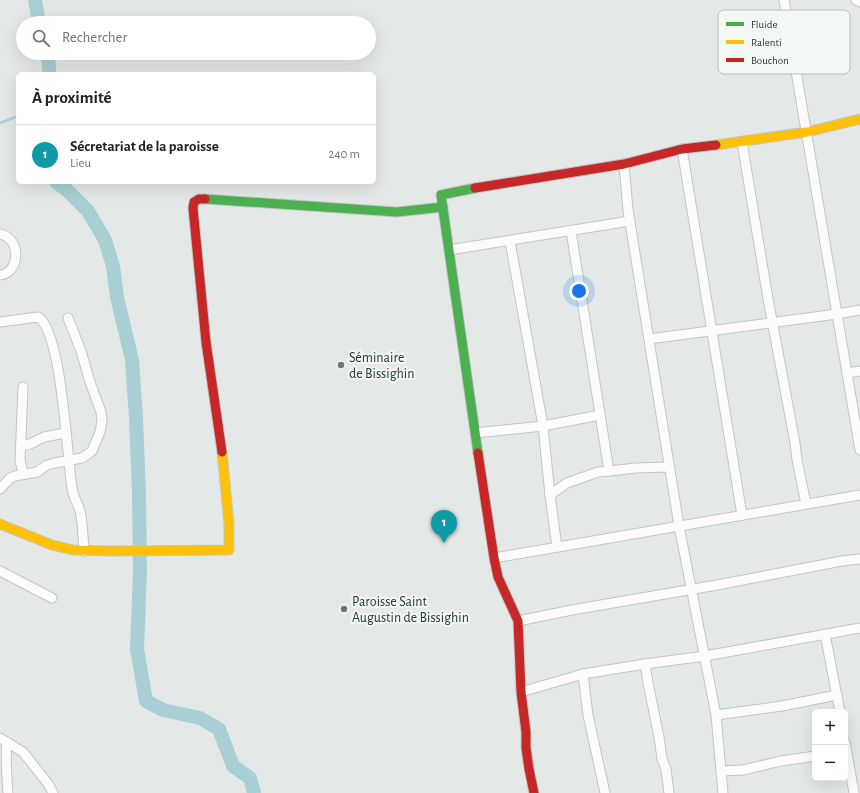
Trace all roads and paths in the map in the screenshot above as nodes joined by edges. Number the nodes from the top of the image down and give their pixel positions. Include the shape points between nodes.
1 (784, 0) edge
2 (856, 0) edge
3 (860, 2) edge
4 (786, 10) edge
5 (797, 74) edge
6 (860, 119) edge
7 (807, 132) junction
8 (742, 142) junction
9 (682, 149) junction
10 (624, 164) junction
11 (443, 208) junction
12 (630, 221) junction
13 (571, 231) junction
14 (0, 234) edge
15 (510, 241) junction
16 (449, 250) junction
17 (0, 275) edge
18 (860, 310) edge
19 (837, 314) junction
20 (68, 318) dead end
21 (0, 322) edge
22 (772, 323) junction
23 (711, 331) junction
24 (649, 339) junction
25 (860, 371) edge
26 (847, 373) junction
27 (23, 387) dead end
28 (600, 415) junction
29 (542, 426) junction
30 (66, 433) junction
31 (475, 433) junction
32 (21, 446) junction
33 (860, 450) edge
34 (68, 460) junction
35 (669, 467) junction
36 (609, 471) junction
37 (23, 474) junction
38 (0, 489) edge
39 (550, 495) junction
40 (860, 495) edge
41 (806, 504) junction
42 (742, 515) junction
43 (0, 524) edge
44 (679, 526) junction
45 (557, 547) junction
46 (84, 551) junction
47 (494, 558) junction
48 (860, 559) edge
49 (0, 571) edge
50 (692, 589) junction
51 (52, 598) dead end
52 (518, 621) junction
53 (860, 628) edge
54 (825, 634) junction
55 (705, 656) junction
56 (645, 664) junction
57 (583, 674) junction
58 (521, 692) junction
59 (837, 695) junction
60 (839, 709) edge
61 (716, 715) junction
62 (4, 740) edge
63 (846, 745) edge
64 (812, 756) edge
65 (722, 771) junction
66 (3, 777) edge
67 (8, 793) edge
68 (53, 793) edge
69 (534, 793) edge
70 (605, 793) edge
71 (669, 793) edge
72 (723, 793) edge
73 (854, 793) edge

1 - 4 street
2 - 3 street
5 - 7 street
6 - 7 street
7 - 8 street
7 - 19 street
8 - 9 street
8 - 22 street
9 - 10 street
9 - 23 street
10 - 11 street via 441,195
10 - 12 street
11 - 16 street
11 - 46 street via 397,212 199,199 194,202 206,342 224,463 229,524 228,550
12 - 13 street
12 - 24 street
13 - 15 street
13 - 28 street
14 - 17 street via 12,240 16,258 11,269
15 - 16 street
15 - 29 street
16 - 31 street
18 - 19 street
19 - 22 street
19 - 26 street
20 - 34 street via 81,351 102,421 92,451 82,458
21 - 30 street via 36,316 44,322 51,338 60,378
22 - 23 street
22 - 41 street
23 - 24 street
23 - 42 street
24 - 35 street
25 - 26 street
26 - 33 street
27 - 32 street
28 - 29 street
28 - 36 street
29 - 31 street
29 - 39 street
30 - 32 street via 44,436
30 - 34 street
31 - 47 street
32 - 37 street
34 - 37 street via 46,465 37,472
34 - 46 street via 73,496 80,510
35 - 36 street
35 - 44 street
36 - 39 street via 567,482
37 - 38 street via 10,478
39 - 45 street
40 - 41 street
41 - 42 street
42 - 44 street
43 - 46 street via 52,546
44 - 45 street
44 - 50 street
45 - 47 street
47 - 52 street via 498,577
48 - 50 street
49 - 51 street
50 - 52 street
50 - 55 street
52 - 58 street
53 - 54 street
54 - 55 street
54 - 59 street
55 - 56 street
55 - 61 street
56 - 57 street
56 - 71 street
57 - 58 street
57 - 70 street via 588,715
58 - 69 street via 526,748
59 - 60 street
59 - 61 street
61 - 65 street
62 - 66 street via 6,758
62 - 68 street via 23,752
63 - 73 street
64 - 65 street via 743,770
65 - 72 street
66 - 67 street

